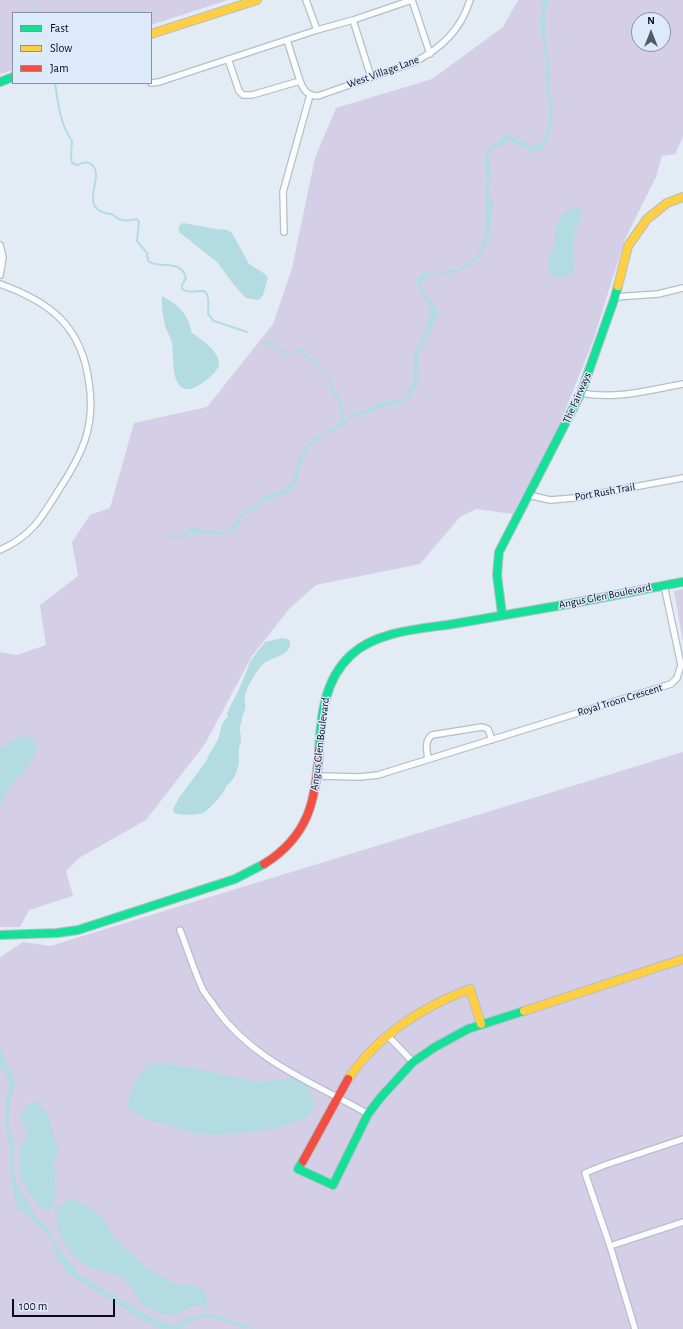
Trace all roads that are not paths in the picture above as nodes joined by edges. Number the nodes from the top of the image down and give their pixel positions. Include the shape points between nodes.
1 (257, 0) edge
2 (306, 0) edge
3 (412, 0) edge
4 (470, 0) edge
5 (353, 20) junction
6 (317, 30) junction
7 (152, 34) edge
8 (287, 40) junction
9 (430, 54) junction
10 (228, 59) junction
11 (12, 77) edge
12 (370, 77) junction
13 (300, 81) junction
14 (0, 82) edge
15 (152, 83) edge
16 (310, 95) junction
17 (683, 197) edge
18 (284, 232) dead end
19 (0, 245) edge
20 (0, 275) edge
21 (0, 284) edge
22 (683, 288) edge
23 (615, 297) junction
24 (683, 384) edge
25 (581, 393) junction
26 (683, 478) edge
27 (528, 495) junction
28 (0, 550) edge
29 (683, 582) edge
30 (664, 585) junction
31 (502, 614) junction
32 (492, 740) junction
33 (428, 759) junction
34 (317, 776) junction
35 (180, 930) dead end
36 (0, 935) edge
37 (683, 959) edge
38 (482, 1024) junction
39 (388, 1036) junction
40 (413, 1062) junction
41 (338, 1097) junction
42 (368, 1114) junction
43 (683, 1139) edge
44 (683, 1222) edge
45 (610, 1246) junction
46 (635, 1329) edge

1 - 7 street
2 - 6 street
3 - 5 street
3 - 9 street
4 - 9 street, West Village Lane via 462,19 450,36
5 - 6 street
5 - 12 street
6 - 8 street
8 - 10 street
8 - 13 street
9 - 12 street, West Village Lane
10 - 13 street via 243,95 252,95
10 - 15 street
11 - 14 street
12 - 16 street, West Village Lane via 318,96
13 - 16 street via 303,89
16 - 18 street via 283,192
17 - 23 street, The Fairways via 667,203 648,219 628,246
19 - 20 street via 3,258
21 - 28 street via 19,291 50,310 72,332 84,355 90,404 85,438 73,468 38,522 23,536
22 - 23 street via 658,294
23 - 25 street, The Fairways
24 - 25 street via 616,396
25 - 27 street, The Fairways
26 - 27 street, Port Rush Trail via 574,498 550,500
27 - 31 street, The Fairways via 502,544 498,558 496,578
29 - 30 street, Angus Glen Boulevard
30 - 31 street, Angus Glen Boulevard
30 - 32 street, Royal Troon Crescent via 681,665 677,678 671,684
31 - 34 street, Angus Glen Boulevard via 388,635 353,654 337,670 325,696
32 - 33 street, Royal Troon Crescent
32 - 33 street via 488,729 482,727 432,735 427,742
33 - 34 street, Royal Troon Crescent via 369,777
34 - 36 street, Angus Glen Boulevard via 314,797 300,830 284,850 252,872 78,930
35 - 41 street via 204,991 229,1026 253,1048 281,1068
37 - 38 street
38 - 39 street via 470,989 453,994 414,1016
38 - 40 street via 468,1029
39 - 40 street
39 - 41 street via 356,1068
40 - 42 street
41 - 42 street
41 - 42 street via 298,1169 333,1185
43 - 45 street via 585,1173
44 - 45 street
45 - 46 street

